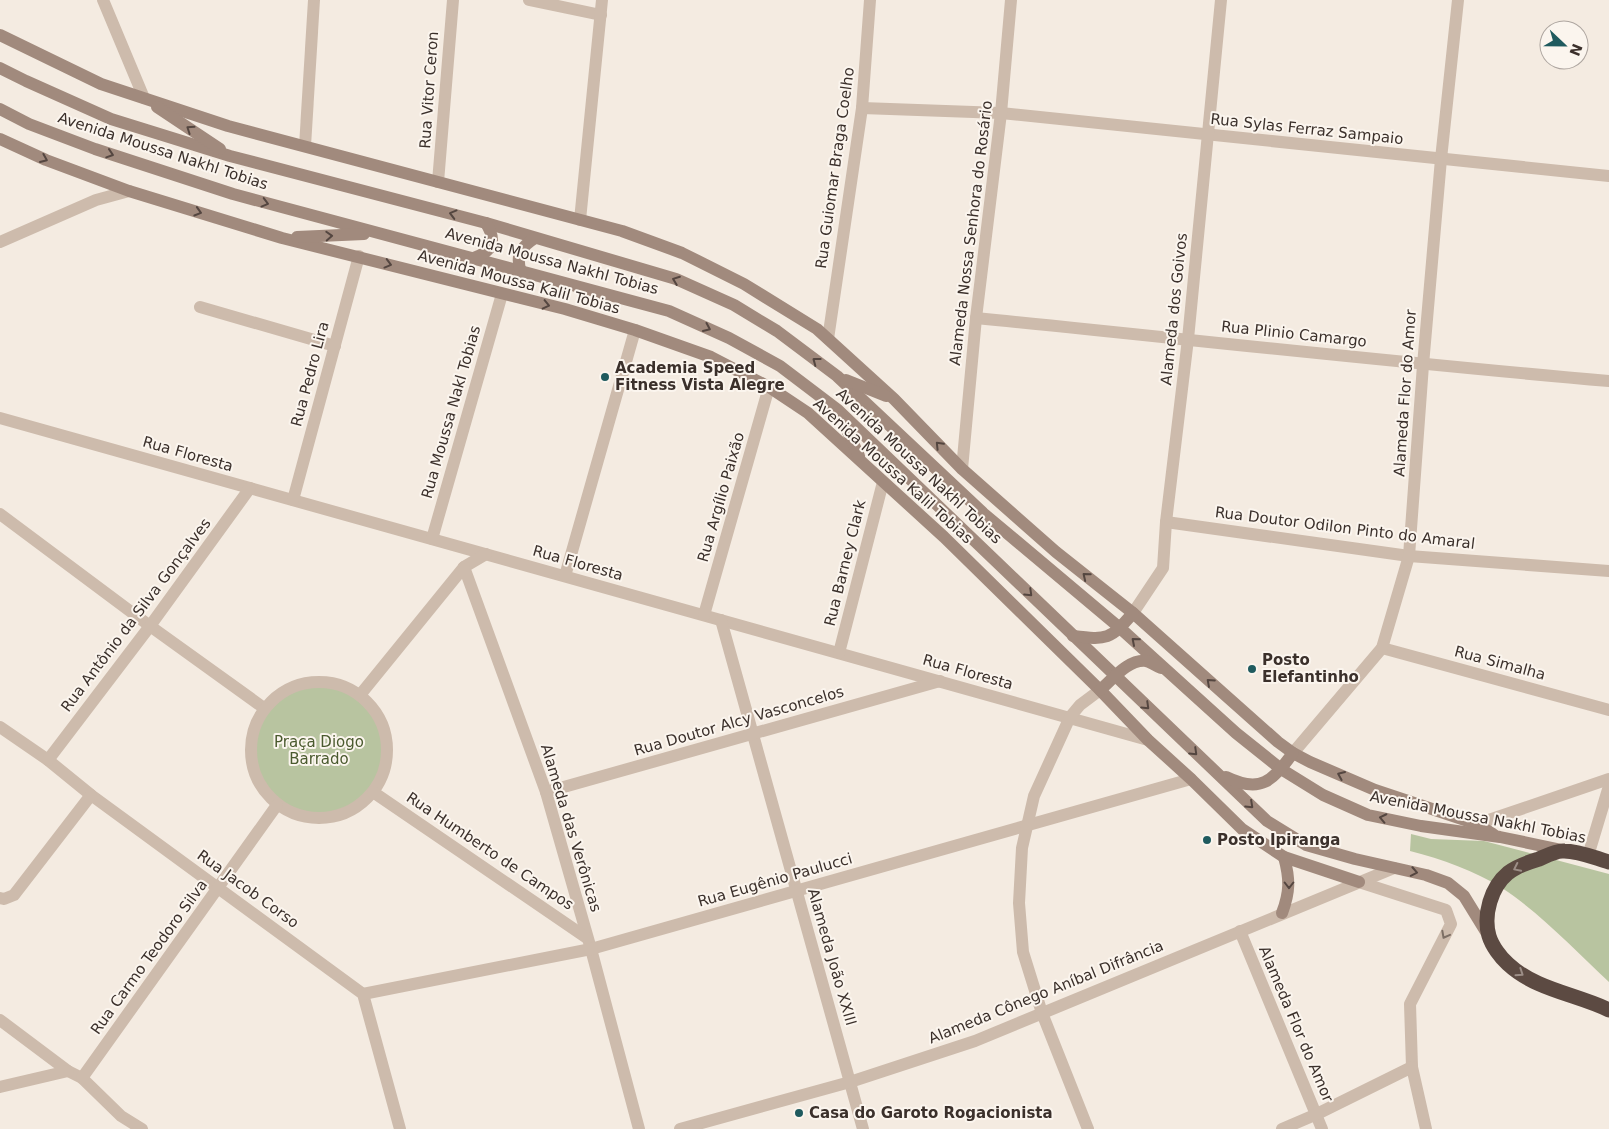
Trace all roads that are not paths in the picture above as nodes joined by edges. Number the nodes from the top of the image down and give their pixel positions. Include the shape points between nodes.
1 (104, 0) edge
2 (314, 0) edge
3 (452, 0) edge
4 (529, 0) edge
5 (602, 0) edge
6 (870, 0) edge
7 (1011, 0) edge
8 (1221, 0) edge
9 (1458, 0) edge
10 (601, 15) junction
11 (0, 35) edge
12 (0, 68) edge
13 (144, 98) junction
14 (862, 108) junction
15 (0, 109) edge
16 (1001, 113) junction
17 (1208, 135) junction
18 (0, 139) edge
19 (305, 146) junction
20 (230, 156) junction
21 (1441, 159) junction
22 (1609, 176) edge
23 (438, 182) junction
24 (128, 192) junction
25 (580, 220) junction
26 (486, 223) junction
27 (376, 233) junction
28 (282, 238) junction
29 (535, 238) junction
30 (0, 242) edge
31 (359, 256) junction
32 (474, 258) junction
33 (521, 272) junction
34 (502, 294) junction
35 (200, 307) dead end
36 (976, 318) junction
37 (635, 330) junction
38 (828, 339) junction
39 (1188, 339) junction
40 (335, 346) junction
41 (1423, 365) junction
42 (837, 376) junction
43 (1609, 381) edge
44 (769, 387) junction
45 (894, 399) junction
46 (838, 410) junction
47 (0, 418) edge
48 (860, 460) junction
49 (962, 469) junction
50 (883, 482) junction
51 (250, 488) junction
52 (293, 500) junction
53 (0, 514) edge
54 (1166, 522) junction
55 (944, 537) junction
56 (432, 539) junction
57 (1056, 552) junction
58 (486, 554) junction
59 (1409, 556) junction
60 (994, 559) junction
61 (464, 567) junction
62 (1609, 571) edge
63 (565, 576) junction
64 (1066, 582) junction
65 (1133, 613) junction
66 (704, 615) junction
67 (721, 620) junction
68 (150, 626) junction
69 (1120, 628) junction
70 (1073, 636) junction
71 (1382, 648) junction
72 (839, 652) junction
73 (1172, 674) junction
74 (1115, 676) junction
75 (940, 681) junction
76 (1100, 690) junction
77 (360, 695) junction
78 (264, 708) junction
79 (1609, 710) edge
80 (1070, 717) junction
81 (1, 730) edge
82 (1174, 733) junction
83 (1236, 733) junction
84 (753, 734) junction
85 (1278, 742) junction
86 (1153, 744) junction
87 (1293, 753) junction
88 (48, 760) junction
89 (1281, 769) junction
90 (1214, 772) junction
91 (1191, 779) junction
92 (1609, 779) edge
93 (1609, 786) edge
94 (373, 792) junction
95 (546, 792) junction
96 (91, 796) junction
97 (277, 805) junction
98 (1267, 821) junction
99 (1477, 824) junction
100 (1027, 825) junction
101 (1500, 837) junction
102 (1256, 839) junction
103 (1563, 850) junction
104 (1284, 857) junction
105 (1601, 858) edge
106 (1394, 868) junction
107 (1359, 882) junction
108 (219, 887) junction
109 (797, 891) junction
110 (0, 898) edge
111 (1282, 913) junction
112 (1240, 931) junction
113 (1489, 936) junction
114 (589, 943) junction
115 (363, 994) junction
116 (1609, 1010) edge
117 (1042, 1013) junction
118 (0, 1020) edge
119 (1412, 1067) junction
120 (68, 1071) junction
121 (82, 1078) junction
122 (850, 1082) junction
123 (0, 1086) edge
124 (1317, 1114) junction
125 (122, 1116) junction
126 (125, 1129) edge
127 (142, 1129) edge
128 (400, 1129) edge
129 (639, 1129) edge
130 (680, 1129) edge
131 (863, 1129) edge
132 (1088, 1129) edge
133 (1282, 1129) edge
134 (1322, 1129) edge
135 (1426, 1129) edge

1 - 13 street
2 - 19 street
3 - 23 street, Rua Vitor Ceron
4 - 10 street
5 - 10 street
6 - 14 street, Rua Guiomar Braga Coelho
7 - 16 street, Alameda Nossa Senhora do Rosário
8 - 17 street, Alameda dos Goivos
9 - 21 street, Alameda Flor do Amor
10 - 25 street
11 - 13 main road via 101,84
12 - 20 main road, Avenida Moussa Nakhl Tobias via 111,119
13 - 19 main road via 228,126
20 -> 13 main road
14 - 16 street, Rua Sylas Ferraz Sampaio
14 - 38 street, Rua Guiomar Braga Coelho
15 -> 27 main road, Avenida Moussa Nakhl Tobias via 29,124 95,149 233,194
16 - 17 street, Rua Sylas Ferraz Sampaio
16 - 36 street, Alameda Nossa Senhora do Rosário
17 - 21 street, Rua Sylas Ferraz Sampaio
17 - 39 street, Alameda dos Goivos
18 -> 24 main road, Avenida Moussa Kalil Tobias
19 - 23 main road
26 -> 20 main road, Avenida Moussa Nakhl Tobias
21 - 22 street, Rua Sylas Ferraz Sampaio
21 - 41 street, Alameda Flor do Amor
23 - 25 main road
24 -> 28 main road, Avenida Moussa Kalil Tobias
24 - 30 street via 96,200
25 - 38 main road via 682,253 744,284
26 - 29 main road, Avenida Moussa Nakhl Tobias
26 - 32 main road via 493,240 484,254
28 -> 27 main road
27 - 32 main road, Avenida Moussa Nakhl Tobias
28 - 31 main road, Avenida Moussa Kalil Tobias
29 - 33 main road via 524,246 519,255
42 -> 29 main road, Avenida Moussa Nakhl Tobias via 777,331 734,305 684,282
31 -> 34 main road, Avenida Moussa Kalil Tobias
31 - 40 street, Rua Pedro Lira
32 - 33 main road, Avenida Moussa Nakhl Tobias
33 -> 46 main road, Avenida Moussa Nakhl Tobias via 669,311 780,366
34 -> 37 main road, Avenida Moussa Kalil Tobias
34 - 56 street, Rua Moussa Nakl Tobias
35 - 40 street
36 - 39 street, Rua Plinio Camargo
36 - 49 street, Alameda Nossa Senhora do Rosário
37 - 44 main road, Avenida Moussa Kalil Tobias via 711,357
37 - 63 street
38 - 45 main road
39 - 41 street, Rua Plinio Camargo
39 - 54 street, Alameda dos Goivos
40 - 52 street, Rua Pedro Lira
41 - 43 street, Rua Plinio Camargo
41 - 59 street, Alameda Flor do Amor
42 - 45 main road
42 - 64 main road, Avenida Moussa Nakhl Tobias via 983,513
44 - 48 main road, Avenida Moussa Kalil Tobias via 808,413
44 - 66 street, Rua Argílio Paixão
49 -> 45 main road
46 - 48 main road
46 - 60 main road, Avenida Moussa Nakhl Tobias
47 - 51 street, Rua Floresta
48 - 50 main road, Avenida Moussa Kalil Tobias
49 - 57 main road
50 - 55 main road, Avenida Moussa Kalil Tobias
50 - 72 street, Rua Barney Clark
51 - 52 street, Rua Floresta
51 - 68 street, Rua Antônio da Silva Gonçalves
52 - 56 street, Rua Floresta
53 - 68 street
54 - 59 street, Rua Doutor Odilon Pinto do Amaral
54 - 65 street, Alameda dos Goivos via 1163,568
55 - 60 main road
55 - 76 main road, Avenida Moussa Kalil Tobias
56 - 58 street, Rua Floresta
57 - 64 main road
65 -> 57 main road
58 - 61 street
58 - 63 street, Rua Floresta
59 - 62 street, Rua Doutor Odilon Pinto do Amaral
59 - 71 street, Alameda Flor do Amor
60 -> 70 main road, Avenida Moussa Nakhl Tobias
61 - 77 street
61 - 95 street, Alameda das Verônicas
63 - 66 street, Rua Floresta
64 - 69 main road, Avenida Moussa Nakhl Tobias
65 - 69 main road
85 -> 65 main road
66 - 67 street, Rua Floresta
67 - 72 street, Rua Floresta
67 - 84 street, Alameda João XXIII
68 - 78 street
68 - 88 street, Rua Antônio da Silva Gonçalves
69 - 70 main road via 1105,638
73 -> 69 main road, Avenida Moussa Nakhl Tobias
70 - 74 main road, Avenida Moussa Nakhl Tobias
71 - 79 street, Rua Simalha
71 - 87 street, Alameda Flor do Amor
72 - 75 street, Rua Floresta
73 - 74 main road via 1146,661 1129,665
73 - 83 main road, Avenida Moussa Nakhl Tobias
74 - 76 main road
74 -> 82 main road, Avenida Moussa Nakhl Tobias
75 - 80 street, Rua Floresta
75 - 84 street, Rua Doutor Alcy Vasconcelos
76 - 80 street
76 - 86 main road, Avenida Moussa Kalil Tobias
77 - 78 street via 341,685 320,681 299,684
77 - 94 street via 375,710 385,730 388,751 384,773
78 - 97 street via 254,727 251,756 253,770 262,789
80 - 86 street, Rua Floresta
80 - 100 street via 1034,796
81 - 88 street, Rua Jacob Corso
82 - 86 main road
82 -> 90 main road, Avenida Moussa Nakhl Tobias
83 - 85 main road
83 - 89 main road, Avenida Moussa Nakhl Tobias
84 - 95 street, Rua Doutor Alcy Vasconcelos
84 - 109 street, Alameda João XXIII
85 - 87 main road
86 - 91 main road, Avenida Moussa Kalil Tobias
87 - 89 main road
99 -> 87 main road via 1375,790
88 - 96 street, Rua Jacob Corso
89 - 90 main road via 1257,786 1240,785
101 -> 89 main road, Avenida Moussa Nakhl Tobias via 1368,815 1323,795
90 -> 98 main road, Avenida Moussa Nakhl Tobias
91 - 100 street, Rua Eugênio Paulucci
91 - 102 main road, Avenida Moussa Kalil Tobias
92 - 99 street
93 - 105 street
94 - 97 street via 358,807 338,816 317,819 296,815
94 - 114 street, Rua Humberto de Campos
95 - 114 street, Alameda das Verônicas
96 - 108 street, Rua Jacob Corso
96 - 110 street via 14,895
97 - 108 street, Rua Carmo Teodoro Silva
98 - 102 main road
98 - 106 main road, Avenida Moussa Nakhl Tobias via 1306,845
99 - 101 main road
100 - 109 street, Rua Eugênio Paulucci
100 - 117 street via 1022,848 1020,904 1023,952
101 - 103 main road, Avenida Moussa Nakhl Tobias
102 - 104 main road, Avenida Moussa Kalil Tobias
103 - 105 highway, Avenida Moussa Nakhl Tobias
103 -> 113 highway via 1508,872 1488,907
104 - 107 main road, Avenida Moussa Kalil Tobias
104 -> 111 main road via 1289,884
106 - 107 street, Alameda Cônego Aníbal Difrância
106 -> 113 main road, Avenida Moussa Nakhl Tobias via 1448,883 1464,896
107 - 111 street, Alameda Cônego Aníbal Difrância
107 -> 119 street via 1446,910 1450,924 1410,1004
108 - 115 street, Rua Jacob Corso
108 - 121 street, Rua Carmo Teodoro Silva
109 - 114 street, Rua Eugênio Paulucci
109 - 122 street, Alameda João XXIII
111 - 112 street, Alameda Cônego Aníbal Difrância
112 - 117 street, Alameda Cônego Aníbal Difrância
112 - 124 street, Alameda Flor do Amor
113 -> 116 highway, Avenida Moussa Nakhl Tobias via 1507,964 1520,974 1538,984
114 - 115 street, Rua Eugênio Paulucci
114 - 129 street, Alameda das Verônicas
115 - 128 street
117 - 122 street, Alameda Cônego Aníbal Difrância via 975,1041
117 - 132 street
118 - 120 street
119 - 124 street
119 - 135 street
120 - 121 street
120 - 123 street
121 - 125 street
122 - 130 street, Alameda Cônego Aníbal Difrância
122 - 131 street, Alameda João XXIII
124 - 133 street
124 - 134 street, Alameda Flor do Amor
125 - 126 street
125 - 127 street

